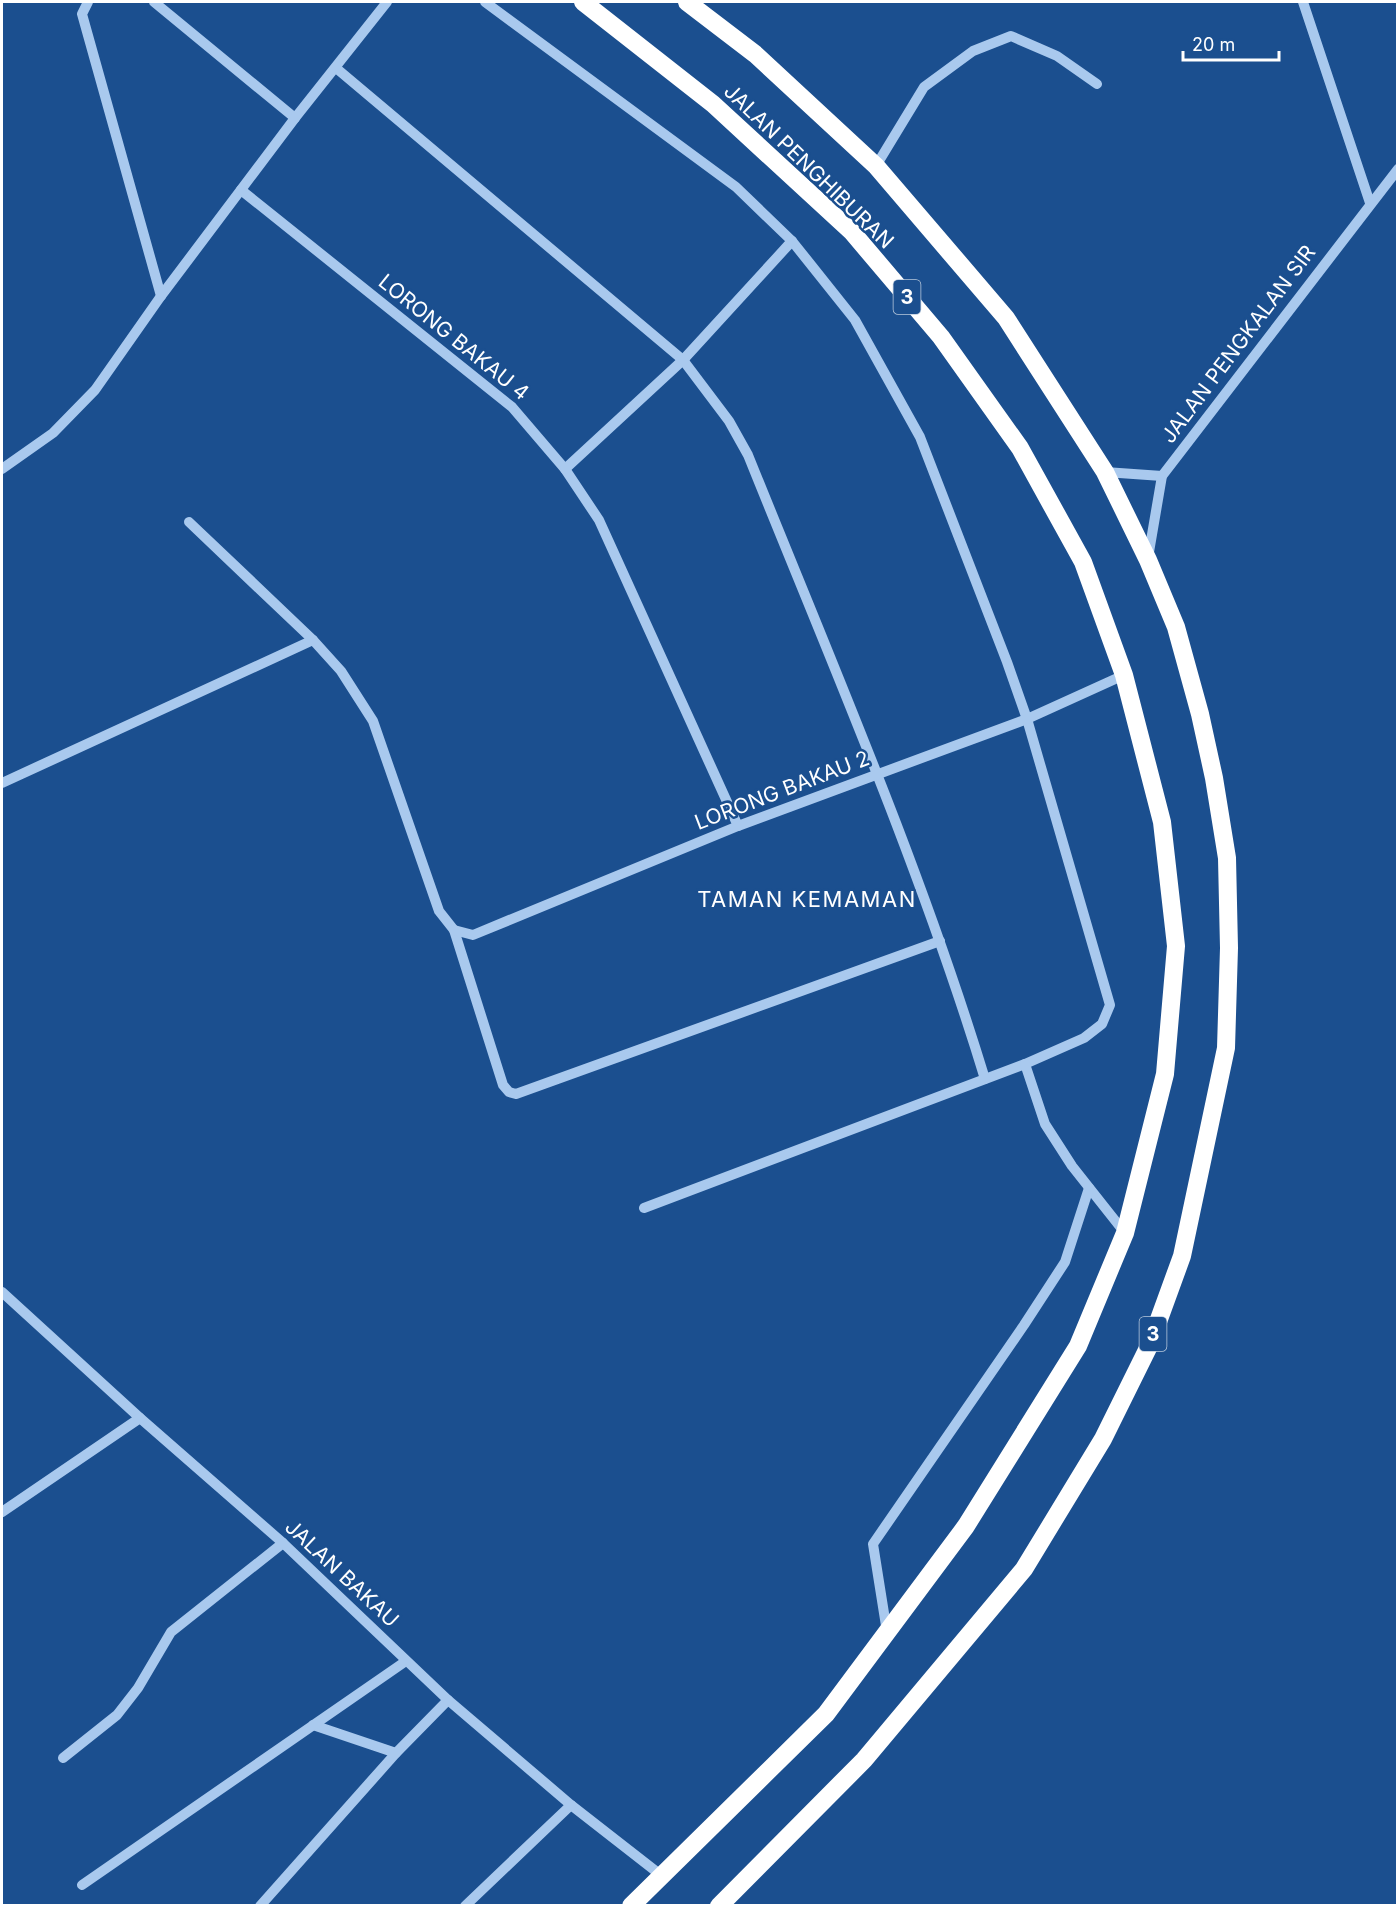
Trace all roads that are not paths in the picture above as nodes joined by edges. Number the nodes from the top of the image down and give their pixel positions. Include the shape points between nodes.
1 (88, 2) edge
2 (154, 2) edge
3 (387, 2) edge
4 (485, 2) edge
5 (583, 2) edge
6 (687, 2) edge
7 (1303, 2) edge
8 (336, 68) junction
9 (1097, 84) dead end
10 (296, 118) junction
11 (876, 166) junction
12 (1398, 169) edge
13 (241, 190) junction
14 (1370, 203) junction
15 (792, 241) junction
16 (161, 296) junction
17 (683, 360) junction
18 (2, 469) edge
19 (565, 469) junction
20 (1105, 472) junction
21 (1162, 476) junction
22 (189, 522) dead end
23 (1148, 560) junction
24 (313, 640) junction
25 (1124, 675) junction
26 (1027, 719) junction
27 (877, 775) junction
28 (2, 783) edge
29 (738, 826) junction
30 (454, 930) junction
31 (940, 941) junction
32 (1025, 1064) junction
33 (985, 1079) junction
34 (1089, 1188) junction
35 (644, 1208) dead end
36 (1125, 1233) junction
37 (4, 1297) edge
38 (140, 1418) junction
39 (2, 1512) edge
40 (283, 1543) junction
41 (887, 1632) junction
42 (406, 1661) junction
43 (448, 1700) junction
44 (313, 1725) junction
45 (396, 1753) junction
46 (63, 1758) dead end
47 (571, 1805) junction
48 (662, 1876) junction
49 (82, 1885) dead end
50 (260, 1905) edge
51 (465, 1905) edge
52 (631, 1905) edge
53 (719, 1905) edge

1 - 16 street via 82,14
2 - 10 street
3 - 8 street
4 - 15 street via 736,187
5 - 25 highway, JALAN PENGHIBURAN / 3 via 713,104 852,232 941,337 1020,448 1083,562
6 - 11 highway, JALAN PENGHIBURAN / 3 via 755,54
7 - 14 street
8 - 10 street
8 - 17 street
9 - 11 street via 1057,56 1011,36 973,51 924,87
10 - 13 street
11 - 20 highway, JALAN PENGHIBURAN / 3 via 1006,318
12 - 14 street, JALAN PENGKALAN SIR
13 - 16 street
13 - 19 street, LORONG BAKAU 4 via 512,407
14 - 21 street, JALAN PENGKALAN SIR
15 - 17 street
15 - 26 street via 855,320 920,437
16 - 18 street via 95,390 52,433
17 - 19 street
17 - 27 street via 729,421 748,454
19 - 29 street, LORONG BAKAU 4 via 599,520
20 - 21 street
20 - 23 highway, JALAN PENGHIBURAN / 3
21 - 23 street, JALAN PENGKALAN SIR
22 - 24 street
23 - 53 highway, JALAN PENGHIBURAN / 3 via 1176,627 1200,714 1227,858 1226,1048 1182,1256 1150,1344 1103,1439 1024,1569 864,1760
24 - 28 street
24 - 30 street via 341,671 373,721 439,911
25 - 26 street, LORONG BAKAU 2
25 - 36 highway, 3 via 1162,822 1176,946 1166,1074
26 - 27 street, LORONG BAKAU 2
26 - 32 street via 1110,1005 1102,1024 1084,1038
27 - 29 street, LORONG BAKAU 2
27 - 31 street
29 - 30 street, LORONG BAKAU 2 via 472,935
30 - 31 street via 503,1085 516,1094
31 - 33 street
32 - 33 street
32 - 34 street via 1045,1124
33 - 35 street
34 - 36 street
34 - 41 street via 1065,1262 873,1544
36 - 41 highway, 3 via 1078,1346 966,1526
37 - 38 street, JALAN BAKAU
38 - 39 street
38 - 40 street, JALAN BAKAU
40 - 42 street, JALAN BAKAU
40 - 46 street via 171,1632 117,1715
41 - 48 highway, 3 via 826,1714
42 - 43 street, JALAN BAKAU
42 - 44 street
43 - 45 street
43 - 47 street, JALAN BAKAU
44 - 45 street
44 - 49 street
45 - 50 street
47 - 48 street, JALAN BAKAU
47 - 51 street
48 - 52 highway, 3

